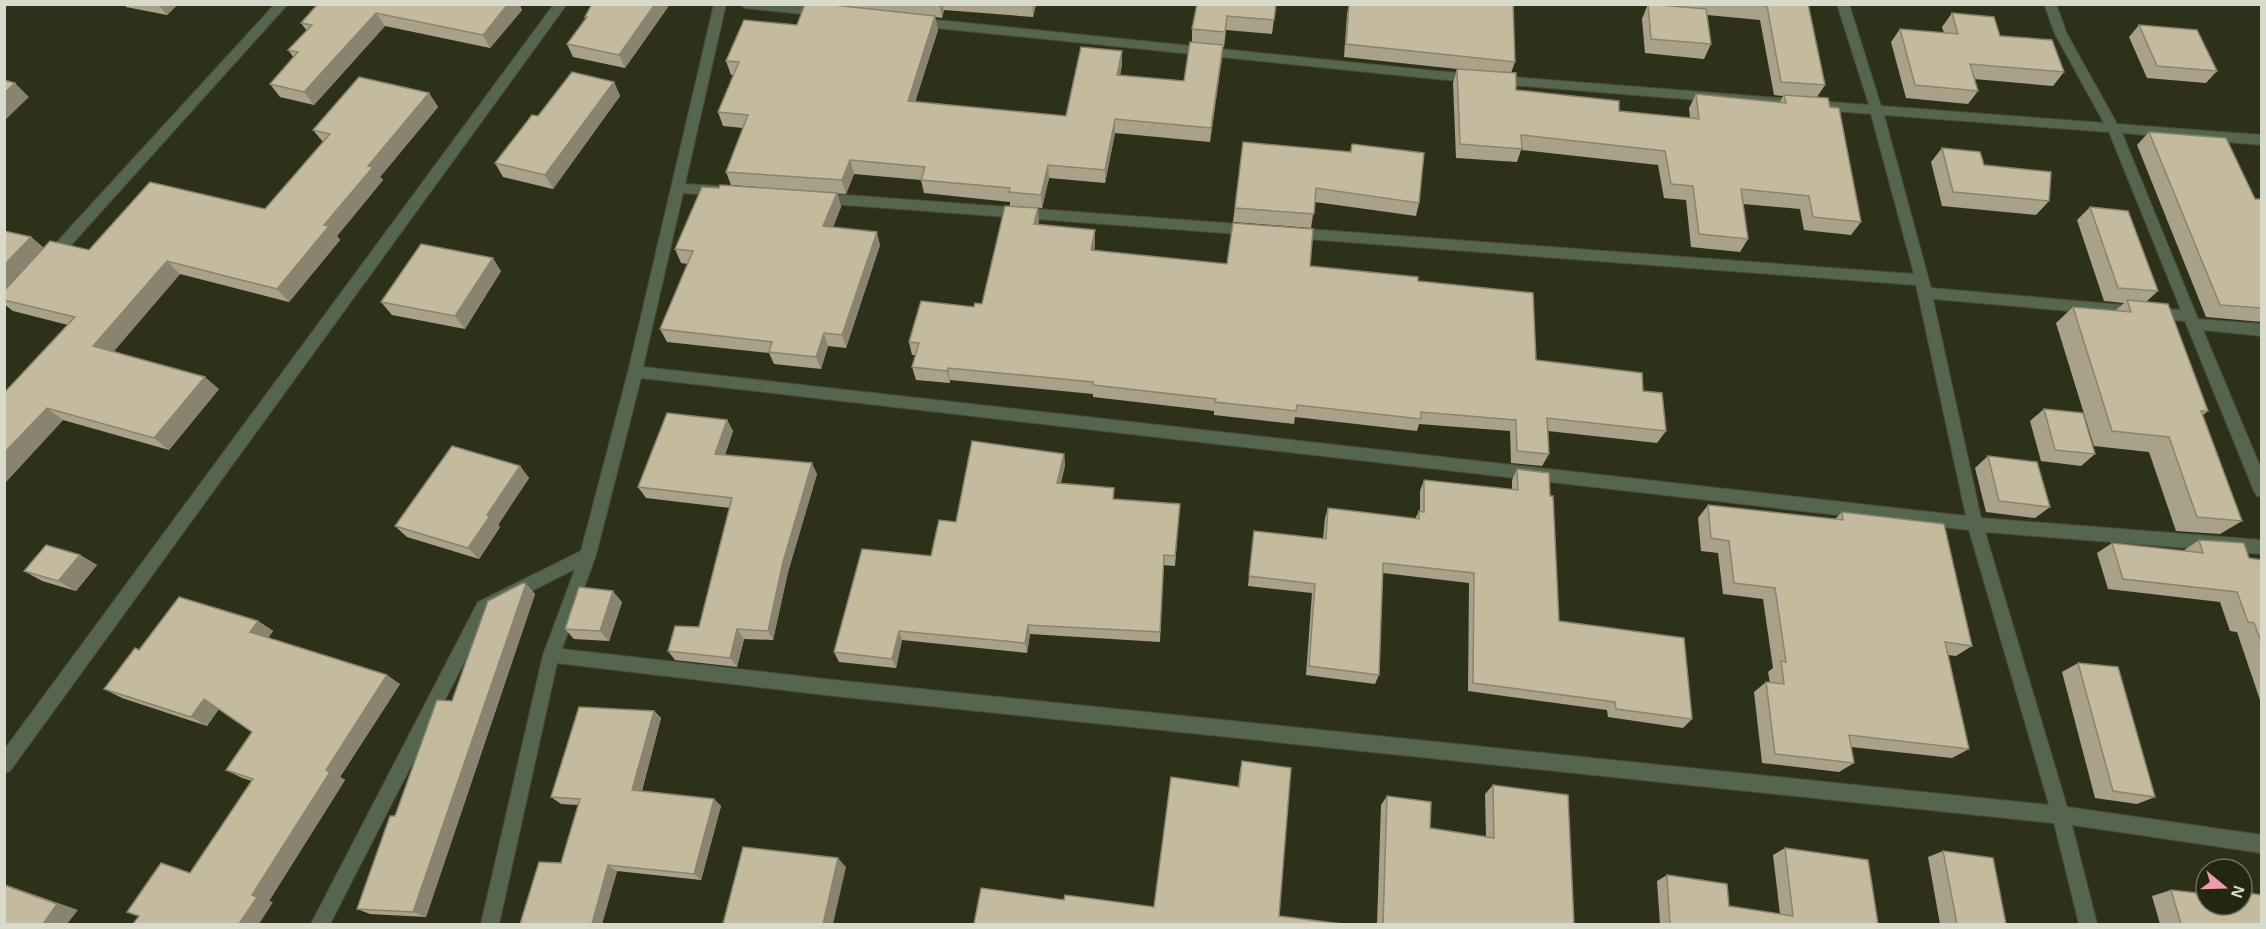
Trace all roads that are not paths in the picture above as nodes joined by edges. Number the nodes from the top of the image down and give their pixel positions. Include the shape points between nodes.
1 (282, 4) edge
2 (561, 4) edge
3 (720, 4) edge
4 (745, 4) edge
5 (1843, 4) edge
6 (2050, 4) edge
7 (828, 13) edge
8 (900, 20) edge
9 (1876, 108) junction
10 (2113, 128) junction
11 (2262, 140) edge
12 (678, 188) junction
13 (738, 192) edge
14 (810, 197) edge
15 (44, 266) edge
16 (1923, 286) junction
17 (2193, 320) junction
18 (2262, 330) edge
19 (635, 372) junction
20 (2262, 491) edge
21 (1975, 524) junction
22 (2262, 547) edge
23 (588, 555) junction
24 (551, 655) junction
25 (4, 765) edge
26 (2061, 815) junction
27 (2262, 844) edge
28 (320, 924) edge
29 (490, 924) edge
30 (2088, 924) edge

1 - 15 street
2 - 25 street
3 - 12 street
4 - 7 street
5 - 9 street
6 - 10 street via 2061,34
8 - 9 street via 1437,75
9 - 10 street
9 - 16 street
10 - 11 street
10 - 17 street
12 - 13 street
12 - 19 street
14 - 16 street
16 - 17 street
16 - 21 street
17 - 18 street
17 - 20 street
19 - 21 street
19 - 23 street
21 - 22 street
21 - 26 street
23 - 24 street
23 - 28 street via 484,607
24 - 26 street
24 - 29 street
26 - 27 street
26 - 30 street

